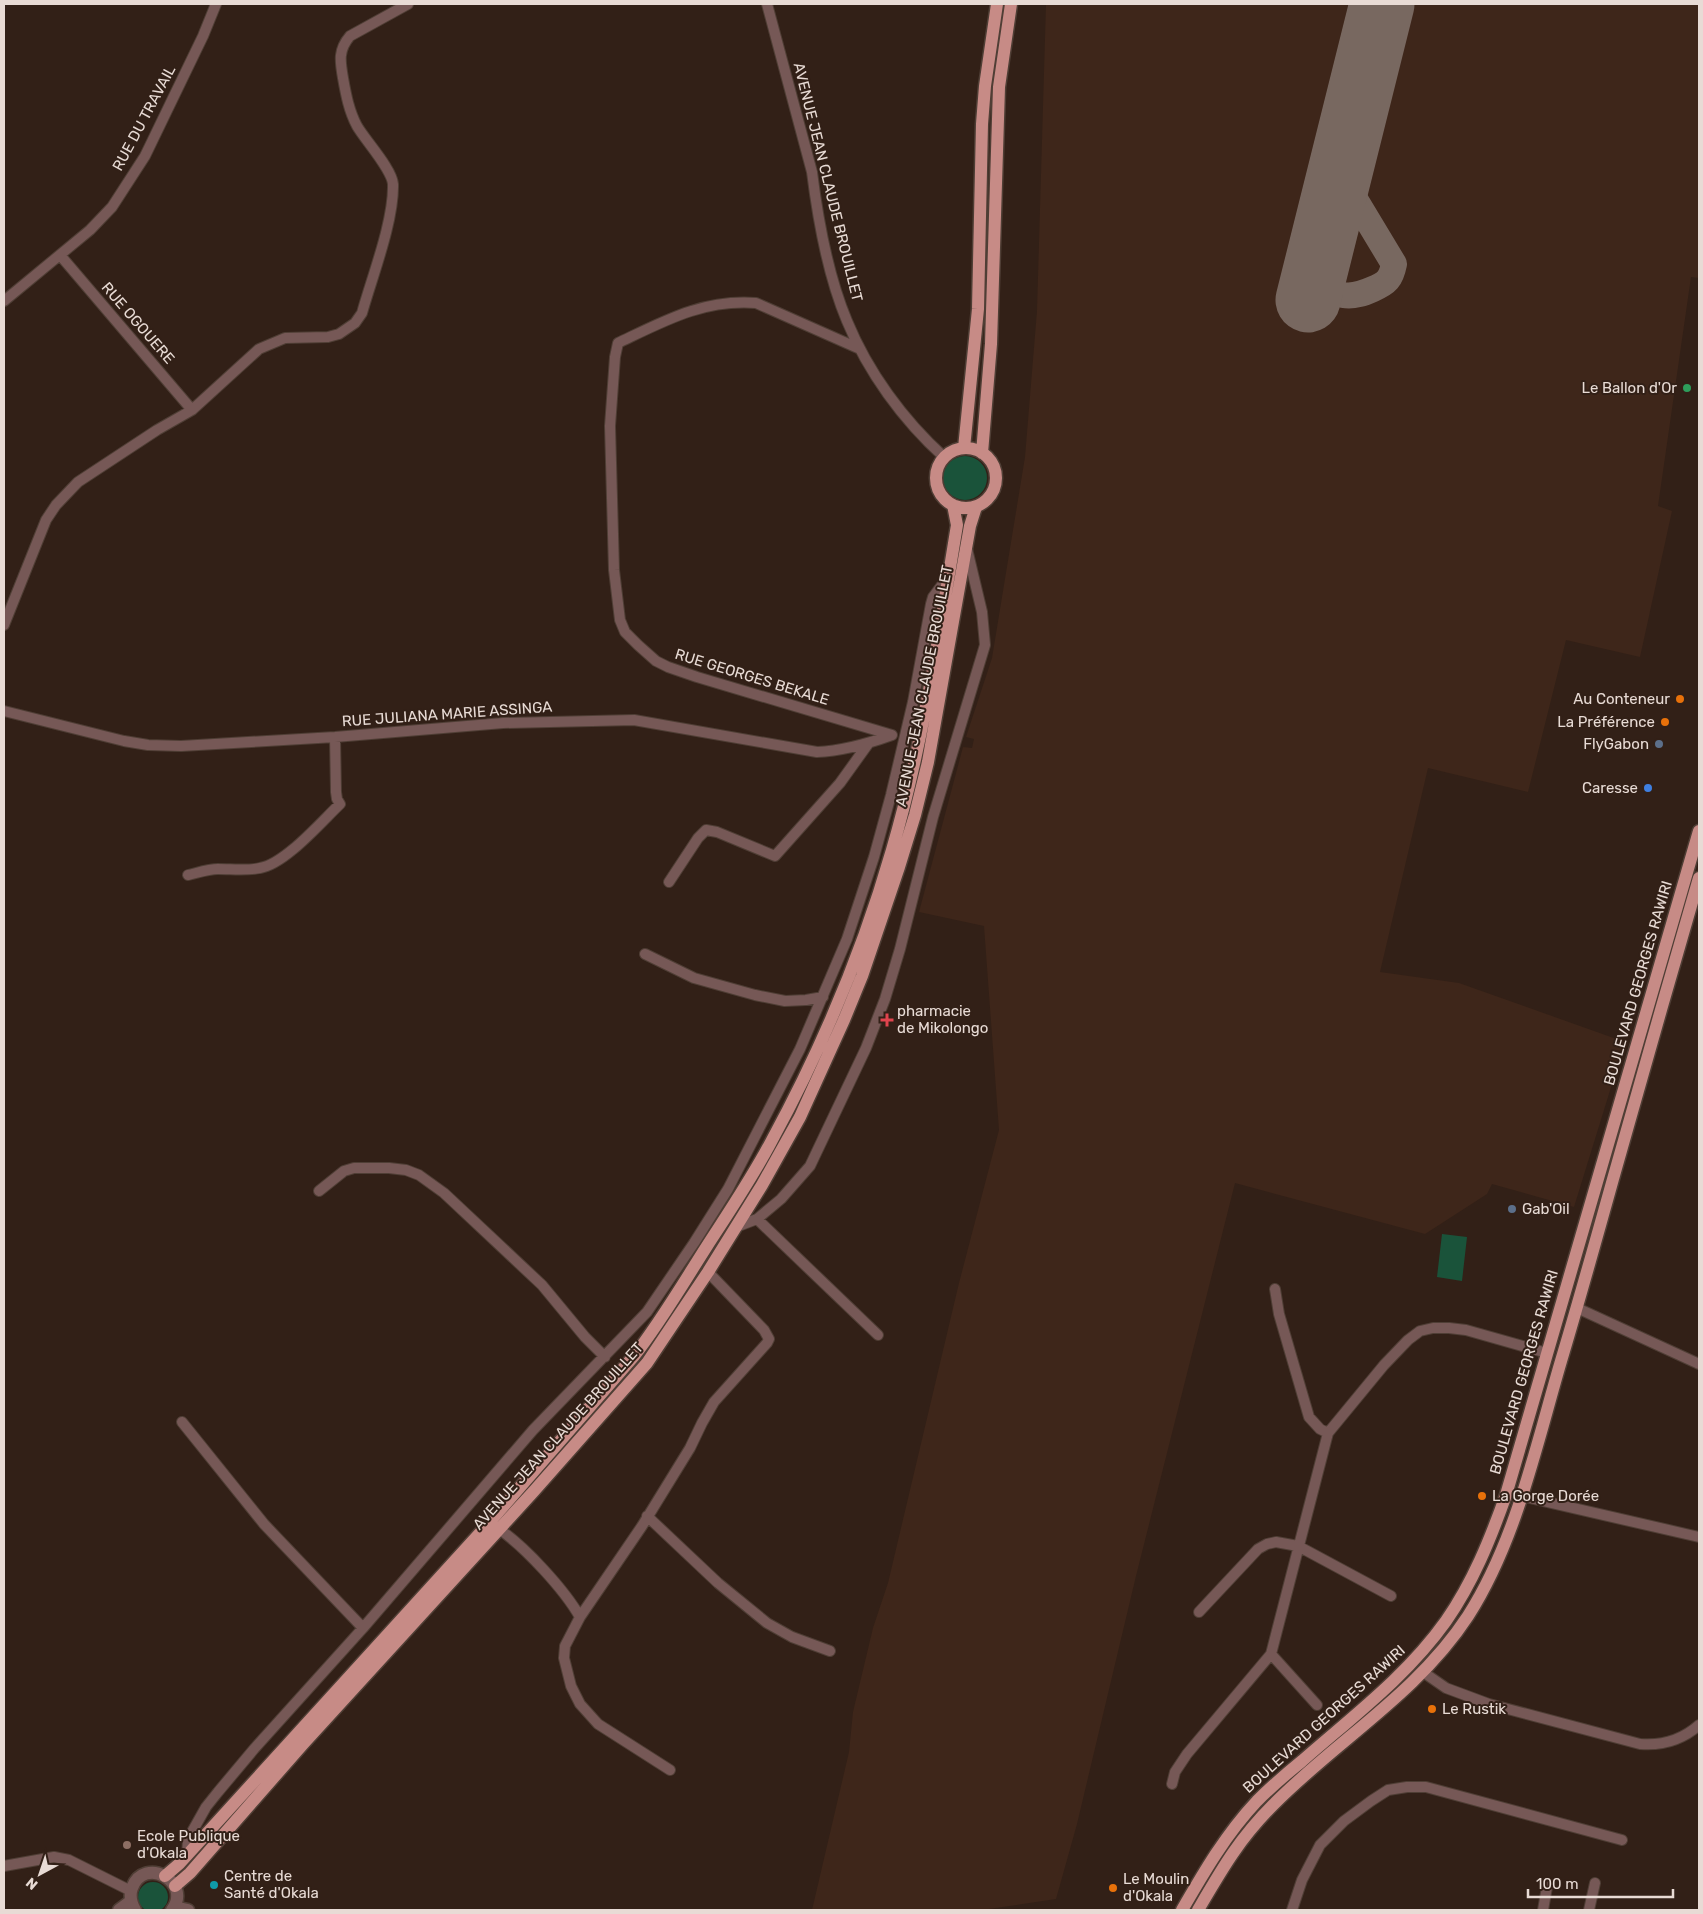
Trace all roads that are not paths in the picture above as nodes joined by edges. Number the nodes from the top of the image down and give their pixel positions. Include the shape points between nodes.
1 (216, 4) edge
2 (408, 4) edge
3 (767, 4) edge
4 (997, 4) edge
5 (1012, 4) edge
6 (60, 255) junction
7 (4, 302) edge
8 (860, 349) junction
9 (192, 410) junction
10 (964, 448) junction
11 (982, 452) junction
12 (944, 457) junction
13 (953, 505) junction
14 (976, 507) junction
15 (967, 548) junction
16 (948, 577) junction
17 (4, 625) edge
18 (4, 710) edge
19 (892, 735) junction
20 (335, 736) junction
21 (905, 738) junction
22 (868, 744) junction
23 (1699, 830) edge
24 (188, 876) dead end
25 (1699, 878) edge
26 (669, 882) dead end
27 (646, 954) dead end
28 (823, 997) junction
29 (320, 1191) dead end
30 (757, 1219) junction
31 (736, 1227) junction
32 (708, 1272) junction
33 (1275, 1289) dead end
34 (1577, 1308) junction
35 (878, 1335) dead end
36 (1547, 1354) junction
37 (604, 1357) junction
38 (1699, 1364) edge
39 (182, 1422) dead end
40 (1328, 1433) junction
41 (1521, 1496) junction
42 (647, 1516) junction
43 (499, 1529) junction
44 (1699, 1537) edge
45 (1298, 1546) junction
46 (1391, 1596) dead end
47 (1199, 1612) dead end
48 (580, 1617) junction
49 (364, 1628) junction
50 (830, 1651) dead end
51 (1271, 1654) junction
52 (1423, 1672) junction
53 (1317, 1705) dead end
54 (1699, 1725) edge
55 (670, 1770) dead end
56 (1172, 1784) dead end
57 (1622, 1840) dead end
58 (187, 1856) junction
59 (4, 1866) edge
60 (165, 1876) junction
61 (1595, 1883) dead end
62 (175, 1886) junction
63 (1547, 1887) dead end
64 (132, 1901) edge
65 (173, 1908) edge
66 (119, 1910) edge
67 (188, 1910) edge
68 (1182, 1910) edge
69 (1198, 1910) edge
70 (1292, 1910) edge
71 (1543, 1910) edge
72 (1589, 1910) edge

1 - 6 street, RUE DU TRAVAIL via 145,156 112,207
2 - 9 street via 350,36 344,42 339,57 350,112 393,182 390,213 362,313 355,323 339,334 285,338 259,349
3 - 8 street, AVENUE JEAN CLAUDE BROUILLET via 812,172 836,288
4 - 10 main road via 982,124 978,309
5 - 11 main road via 1002,56 998,105 991,344
6 - 7 street, RUE DU TRAVAIL
6 - 9 street, RUE OGOUERE
8 - 12 street, AVENUE JEAN CLAUDE BROUILLET via 910,423
8 - 19 street, RUE GEORGES BEKALE via 756,303 738,302 691,310 618,343 610,426 614,570 620,620 625,632 656,661 697,677
9 - 17 street via 67,492 43,526
10 - 11 main road
10 - 12 main road
11 - 14 main road via 990,460 996,478 990,495
12 - 13 main road via 936,473 936,482 943,498
13 - 14 main road
13 - 16 main road, AVENUE JEAN CLAUDE BROUILLET via 956,526
14 - 15 main road, AVENUE JEAN CLAUDE BROUILLET
15 - 30 street via 982,612 985,645 930,826 885,999 866,1048 810,1166 787,1193
15 - 31 main road, AVENUE JEAN CLAUDE BROUILLET via 928,762 883,915 862,976 813,1089
16 - 21 street via 931,604
16 - 58 main road, AVENUE JEAN CLAUDE BROUILLET via 921,736 892,850 850,972 816,1052 752,1175 634,1356 480,1533
18 - 20 street, RUE JULIANA MARIE ASSINGA via 148,745 180,746
19 - 21 street, RUE GEORGES BEKALE
19 - 22 street, RUE JULIANA MARIE ASSINGA
20 - 22 street, RUE JULIANA MARIE ASSINGA via 503,723 634,720 817,752 834,752
20 - 24 street via 336,792 340,804 282,858 267,867 216,869
21 - 28 street via 874,857 847,939
22 - 26 street via 840,783 775,856 706,830
23 - 36 main road, BOULEVARD GEORGES RAWIRI
25 - 34 main road, BOULEVARD GEORGES RAWIRI
27 - 28 street via 694,978 755,995 785,1001
28 - 37 street via 728,1190 662,1293
29 - 37 street via 344,1171 354,1168 406,1170 425,1178 542,1285
30 - 31 street
30 - 35 street
31 - 32 main road, AVENUE JEAN CLAUDE BROUILLET
32 - 42 street via 764,1330 768,1343 714,1402 690,1448
32 - 43 main road, AVENUE JEAN CLAUDE BROUILLET via 647,1363
33 - 40 street via 1279,1314 1309,1417
34 - 38 street
34 - 41 main road, BOULEVARD GEORGES RAWIRI
36 - 40 street via 1466,1330 1433,1328 1420,1331 1384,1365
36 - 68 main road, BOULEVARD GEORGES RAWIRI via 1506,1495 1476,1573 1460,1600 1402,1673 1267,1791 1237,1823 1215,1853
37 - 49 street via 534,1430
39 - 49 street via 264,1524
40 - 45 street
41 - 44 street
41 - 52 main road, BOULEVARD GEORGES RAWIRI via 1488,1580 1460,1628
42 - 48 street
42 - 50 street via 718,1583 767,1623 792,1637
43 - 48 street via 513,1539 564,1594
43 - 62 main road, AVENUE JEAN CLAUDE BROUILLET
45 - 46 street
45 - 47 street via 1276,1542 1258,1549
45 - 51 street
48 - 55 street via 565,1646 564,1658 571,1686 580,1704 598,1724
49 - 58 street via 218,1792 188,1839
51 - 53 street
51 - 56 street via 1187,1754 1175,1772
52 - 54 street via 1446,1688 1482,1702 1640,1744 1665,1744 1689,1734
52 - 69 main road, BOULEVARD GEORGES RAWIRI via 1265,1813 1230,1855
57 - 70 street via 1426,1787 1388,1790 1344,1821 1320,1845 1302,1880
58 - 60 main road, AVENUE JEAN CLAUDE BROUILLET
59 - 64 street via 54,1857 69,1860
60 - 62 street
60 - 64 street via 154,1872 139,1877
61 - 72 street
62 - 65 street via 177,1899
63 - 71 street
64 - 66 street
65 - 67 street

